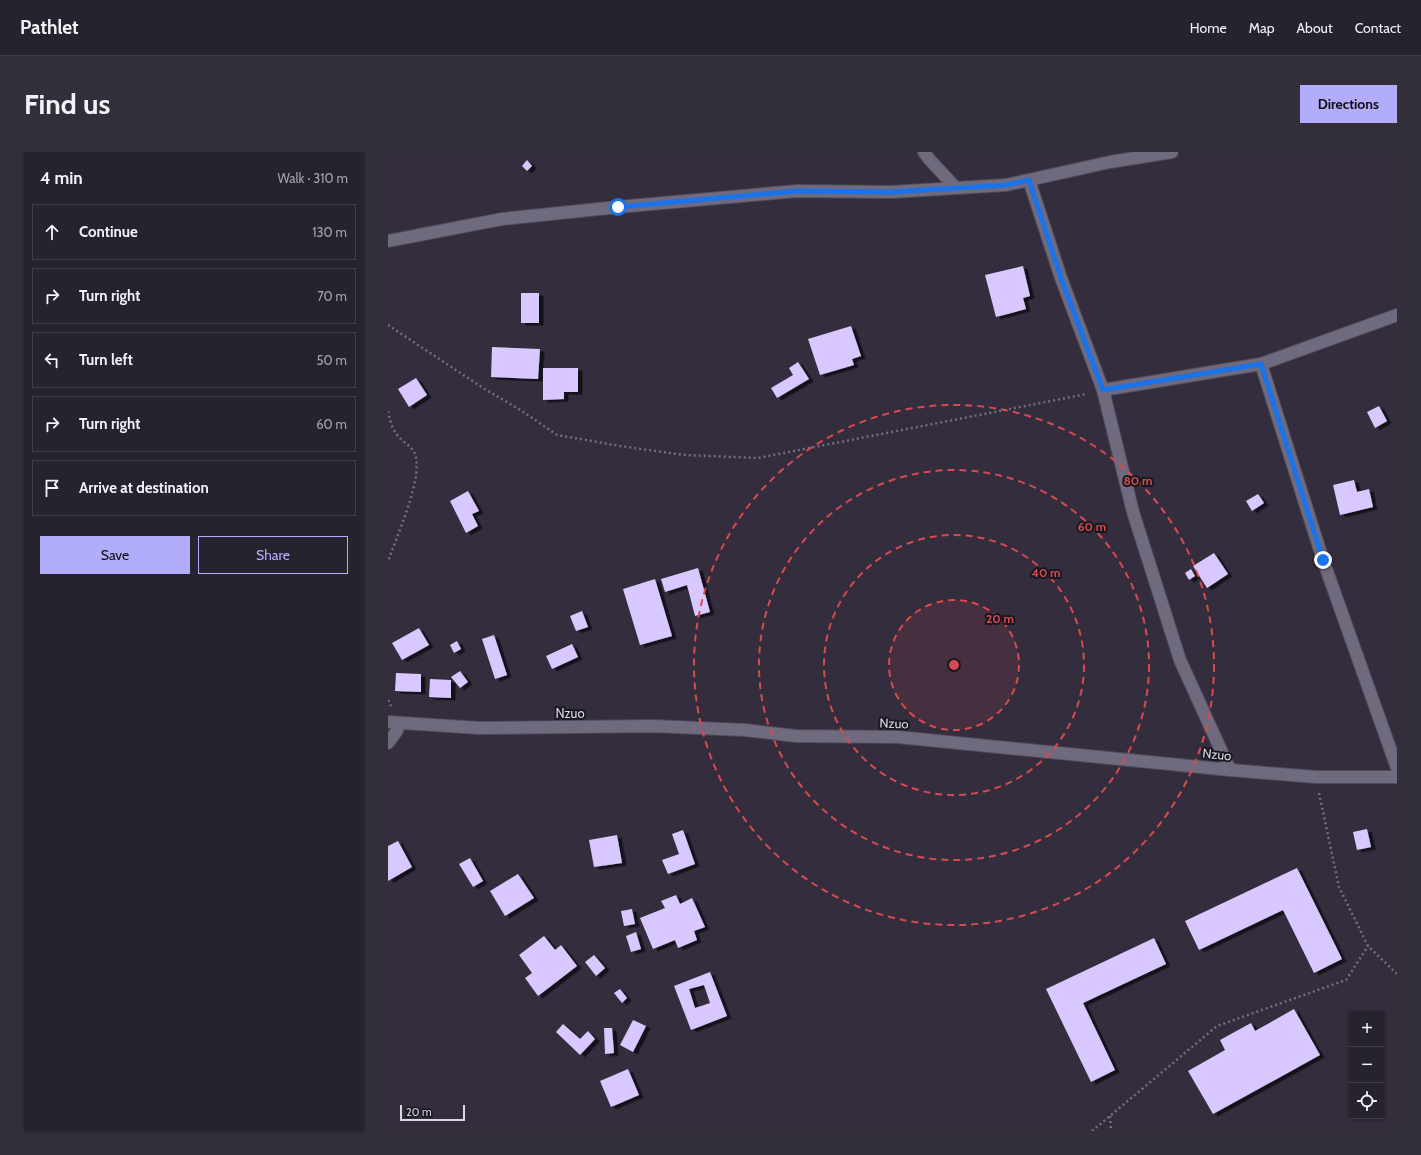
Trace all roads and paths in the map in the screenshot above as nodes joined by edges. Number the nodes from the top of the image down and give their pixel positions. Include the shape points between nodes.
1 (924, 152) edge
2 (1172, 152) edge
3 (1029, 180) junction
4 (956, 188) junction
5 (388, 241) edge
6 (1397, 314) edge
7 (388, 325) edge
8 (1261, 364) junction
9 (1103, 390) junction
10 (388, 411) edge
11 (388, 562) edge
12 (394, 723) edge
13 (388, 743) edge
14 (1397, 768) edge
15 (1230, 770) junction
16 (1397, 776) edge
17 (1316, 777) junction
18 (1368, 946) junction
19 (1397, 974) edge
20 (1110, 1116) junction
21 (1092, 1131) edge
22 (1111, 1131) edge

1 - 4 street
2 - 3 street via 1110,162
3 - 4 street via 1006,185
3 - 9 street via 1061,278
4 - 5 street via 891,192 797,191 610,208 502,219
6 - 8 street
7 - 9 path via 558,435 684,455 758,458
8 - 9 street
8 - 14 street via 1323,560
9 - 15 street via 1133,512 1180,660
10 - 11 path via 398,436 414,452 417,466 406,513
12 - 13 street via 396,732
12 - 15 street, Nzuo via 479,728 653,726 745,730 796,736 898,737
15 - 17 street, Nzuo
16 - 17 street, Nzuo
17 - 18 path via 1339,887
18 - 19 path
18 - 20 path via 1346,980 1217,1026
20 - 21 path
20 - 22 path

